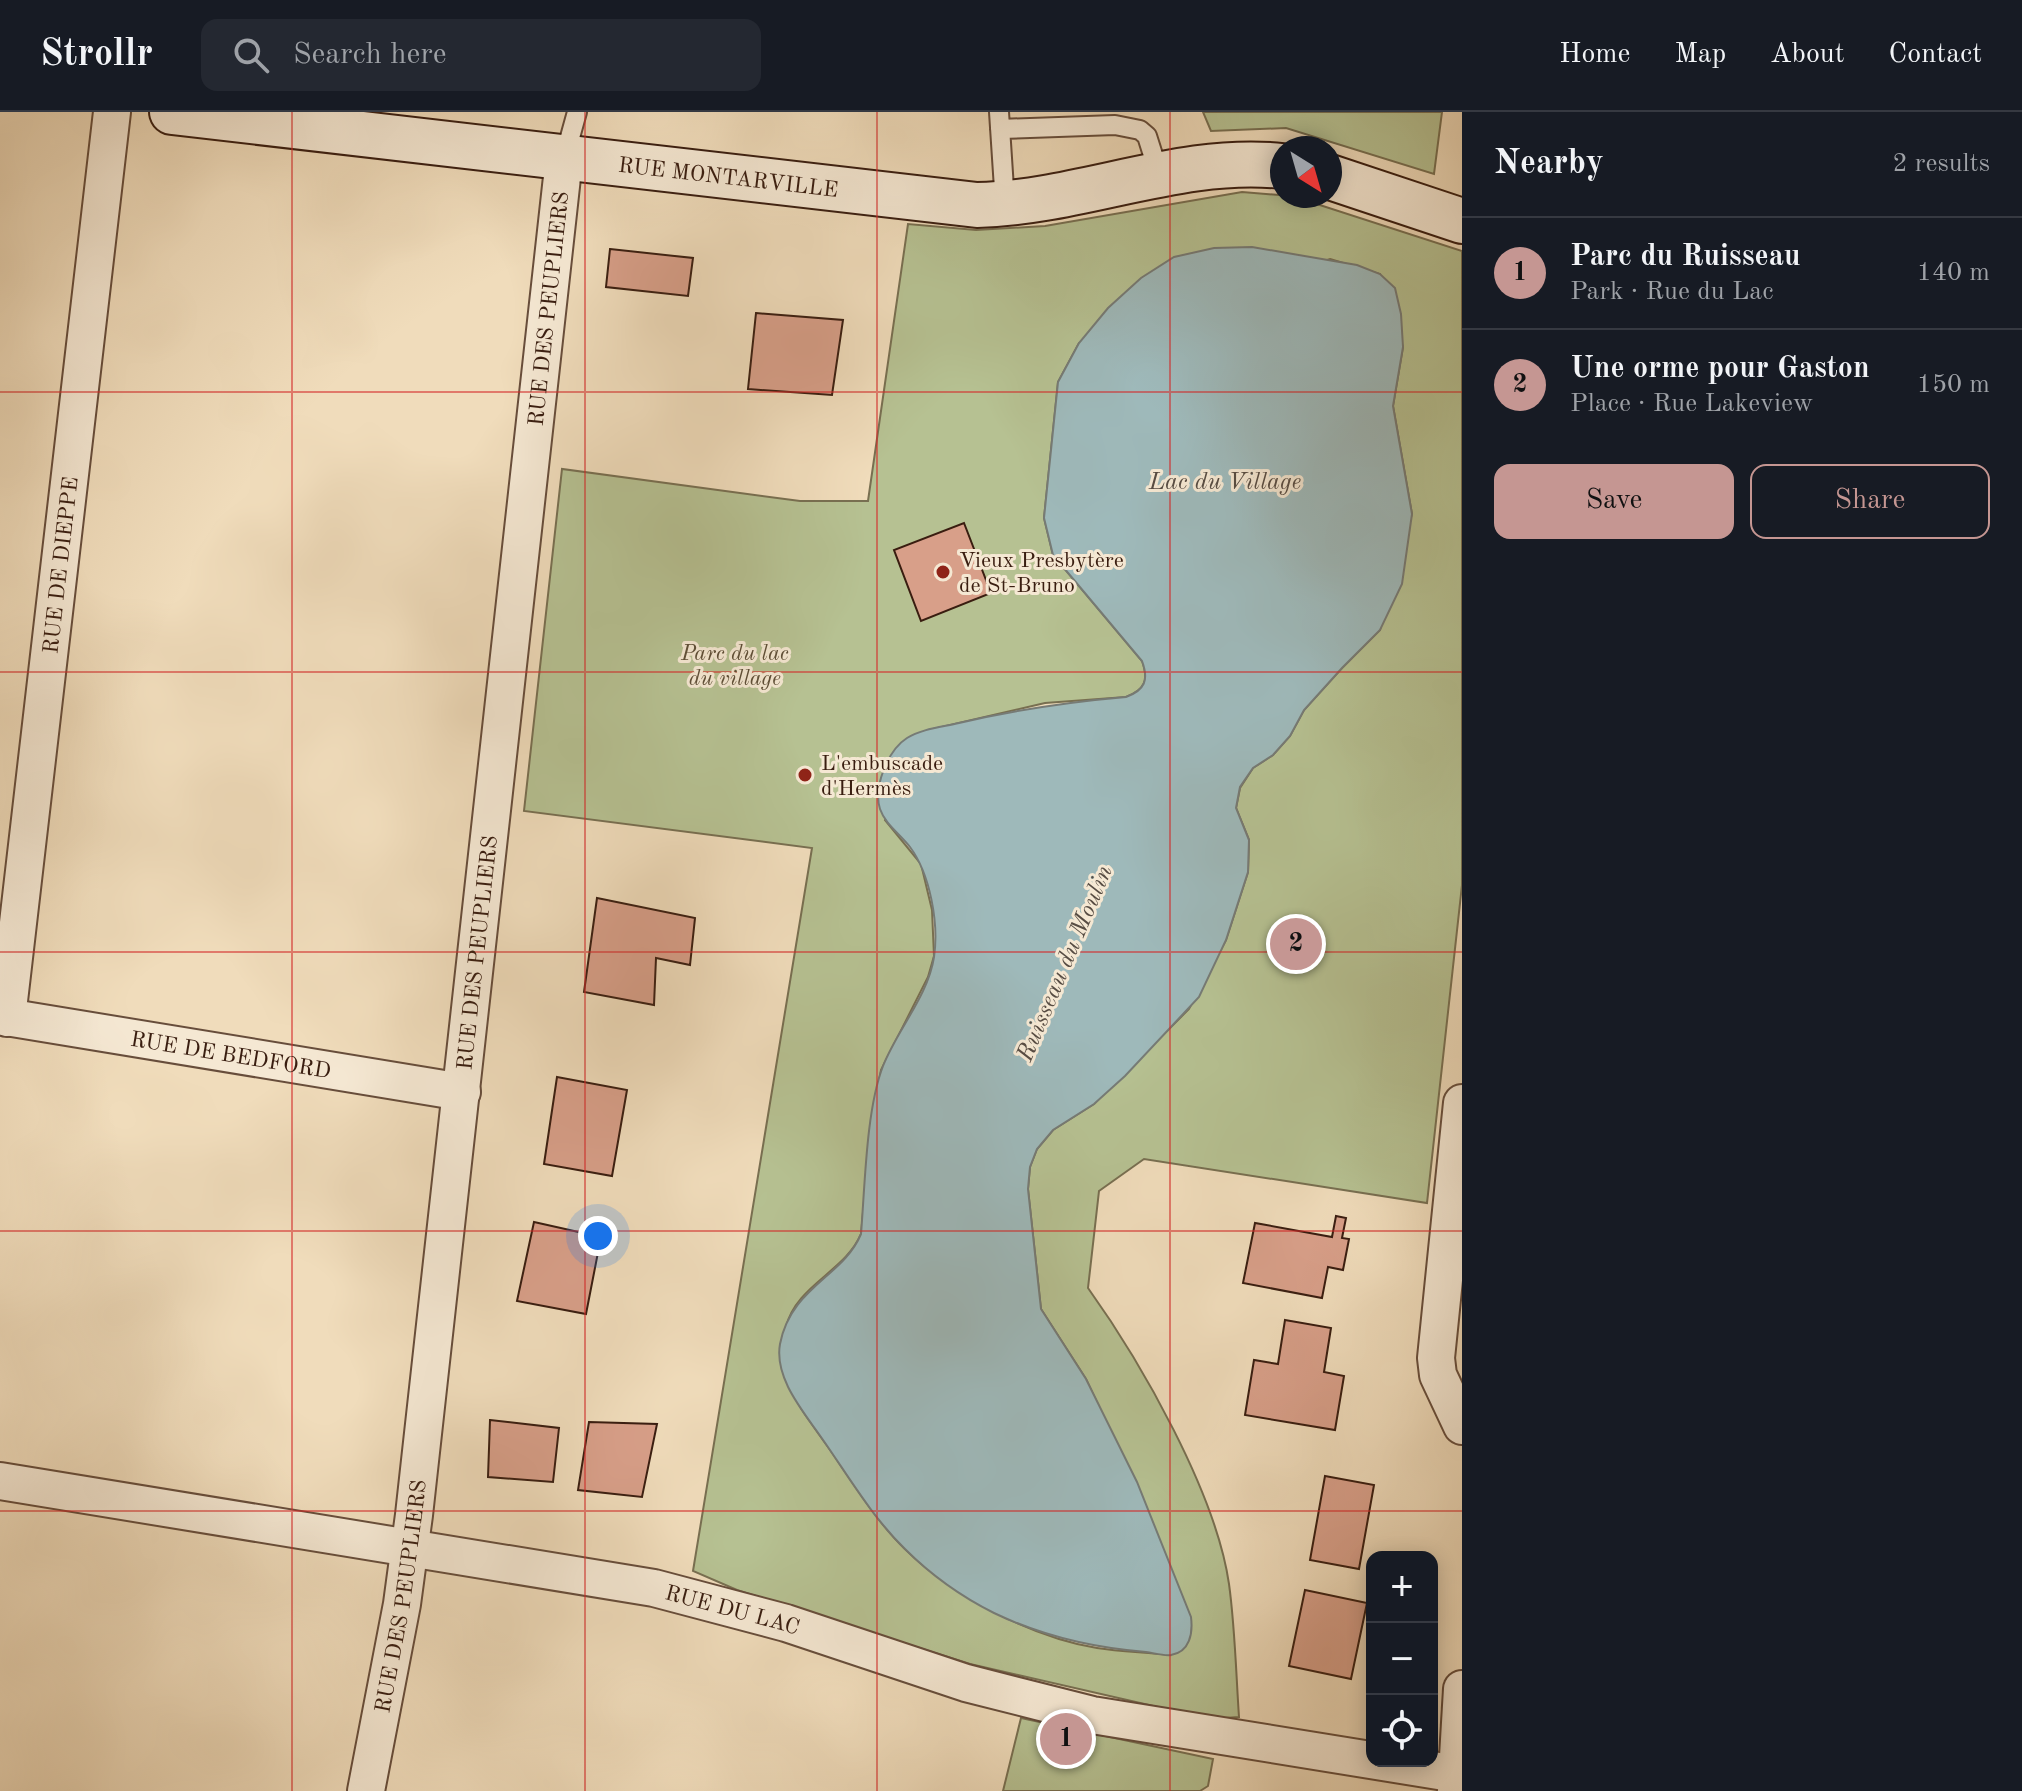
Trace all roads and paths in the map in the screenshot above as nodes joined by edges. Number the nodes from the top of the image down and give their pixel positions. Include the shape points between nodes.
1 (112, 112) edge
2 (172, 112) edge
3 (577, 112) edge
4 (1000, 120) edge
5 (564, 159) junction
6 (1270, 166) edge
7 (1159, 177) junction
8 (1342, 181) edge
9 (1005, 204) junction
10 (1462, 221) edge
11 (3, 1017) edge
12 (462, 1092) junction
13 (1462, 1103) edge
14 (1462, 1426) edge
15 (0, 1481) edge
16 (410, 1546) junction
17 (1462, 1689) edge
18 (1456, 1782) edge
19 (366, 1791) edge

1 - 11 street, RUE DE DIEPPE
2 - 5 street, RUE MONTARVILLE
3 - 5 lane, RUE DES PEUPLIERS
4 - 7 lane via 1128,126 1147,136
4 - 9 lane
5 - 9 street, RUE MONTARVILLE via 945,202
5 - 12 street, RUE DES PEUPLIERS
6 - 7 street, RUE MONTARVILLE via 1233,165
7 - 9 street, RUE MONTARVILLE
8 - 10 street
11 - 12 street, RUE DE BEDFORD
12 - 16 street, RUE DES PEUPLIERS
13 - 14 street via 1436,1358 1441,1384
15 - 16 street, RUE DU LAC
16 - 18 street, RUE DU LAC via 680,1593 966,1683 1092,1715
16 - 19 street, RUE DES PEUPLIERS
17 - 18 street

